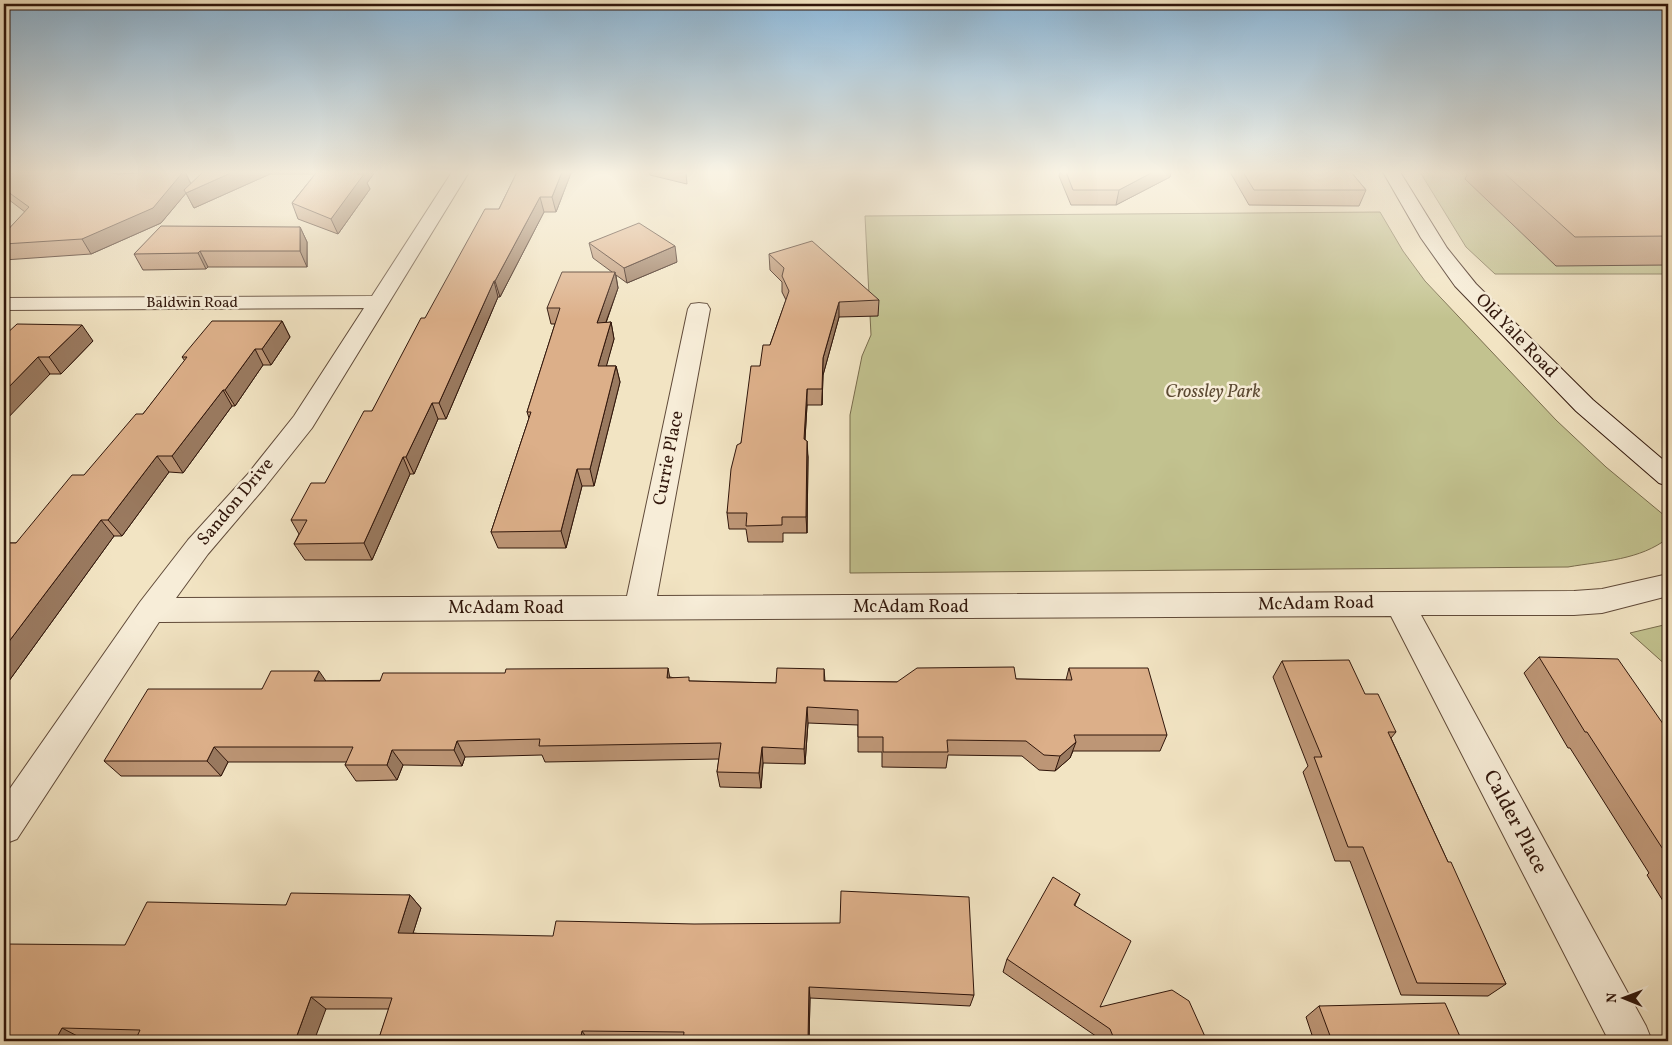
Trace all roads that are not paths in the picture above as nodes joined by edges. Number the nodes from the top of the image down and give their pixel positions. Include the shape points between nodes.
1 (431, 221) edge
2 (1421, 221) edge
3 (380, 302) junction
4 (4, 304) edge
5 (699, 309) dead end
6 (1668, 477) edge
7 (1668, 585) edge
8 (1399, 603) junction
9 (640, 607) junction
10 (151, 610) junction
11 (4, 827) edge
12 (1631, 1041) edge

1 - 3 street, Sandon Drive
2 - 6 street, Old Yale Road via 1457,274 1529,350 1586,407
3 - 4 street, Baldwin Road
3 - 10 street, Sandon Drive via 303,422 198,547
5 - 9 street, Currie Place
7 - 8 street, McAdam Road via 1583,602
8 - 9 street, McAdam Road
8 - 12 street, Calder Place
9 - 10 street, McAdam Road
10 - 11 street, Sandon Drive

